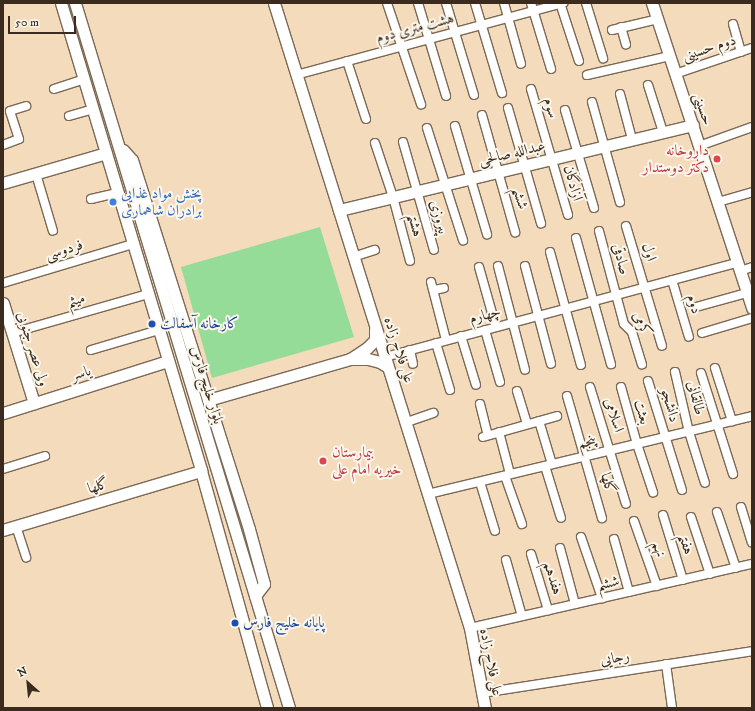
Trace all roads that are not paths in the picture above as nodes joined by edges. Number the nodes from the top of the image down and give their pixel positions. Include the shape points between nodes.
1 (61, 3) edge
2 (75, 3) edge
3 (274, 3) edge
4 (387, 3) edge
5 (418, 3) edge
6 (446, 3) edge
7 (475, 3) edge
8 (504, 3) edge
9 (561, 3) edge
10 (586, 3) edge
11 (652, 3) edge
12 (532, 7) edge
13 (509, 18) junction
14 (658, 19) junction
15 (733, 24) dead end
16 (482, 25) junction
17 (620, 27) junction
18 (612, 30) dead end
19 (454, 32) junction
20 (429, 39) junction
21 (626, 44) dead end
22 (402, 46) junction
23 (752, 50) edge
24 (742, 52) junction
25 (670, 56) junction
26 (603, 58) dead end
27 (347, 61) junction
28 (579, 61) dead end
29 (521, 64) dead end
30 (551, 69) dead end
31 (676, 74) junction
32 (296, 75) junction
33 (588, 75) dead end
34 (84, 79) junction
35 (648, 85) dead end
36 (54, 89) dead end
37 (531, 89) dead end
38 (502, 93) dead end
39 (620, 94) dead end
40 (474, 95) dead end
41 (446, 96) dead end
42 (592, 102) dead end
43 (421, 104) dead end
44 (26, 106) dead end
45 (508, 108) dead end
46 (93, 109) junction
47 (565, 110) dead end
48 (482, 115) dead end
49 (70, 116) dead end
50 (366, 119) dead end
51 (693, 125) junction
52 (455, 126) dead end
53 (752, 127) edge
54 (428, 128) dead end
55 (663, 132) junction
56 (632, 139) junction
57 (403, 142) dead end
58 (375, 143) dead end
59 (3, 144) edge
60 (604, 146) junction
61 (699, 146) junction
62 (120, 147) junction
63 (578, 152) junction
64 (106, 153) junction
65 (551, 159) junction
66 (524, 165) junction
67 (497, 172) junction
68 (36, 174) junction
69 (470, 178) junction
70 (3, 184) edge
71 (445, 184) junction
72 (418, 191) junction
73 (752, 192) edge
74 (118, 193) junction
75 (393, 197) junction
76 (91, 199) dead end
77 (620, 202) dead end
78 (718, 202) junction
79 (594, 208) dead end
80 (339, 210) junction
81 (568, 215) dead end
82 (541, 223) dead end
83 (626, 226) dead end
84 (53, 231) dead end
85 (599, 231) dead end
86 (515, 232) dead end
87 (487, 234) dead end
88 (576, 238) dead end
89 (463, 240) dead end
90 (133, 244) junction
91 (375, 250) dead end
92 (434, 250) dead end
93 (550, 252) dead end
94 (353, 257) junction
95 (410, 261) dead end
96 (498, 266) dead end
97 (525, 266) dead end
98 (479, 267) dead end
99 (738, 267) junction
100 (752, 267) edge
101 (672, 280) junction
102 (3, 283) edge
103 (645, 287) junction
104 (444, 288) dead end
105 (747, 293) junction
106 (148, 294) junction
107 (616, 295) junction
108 (593, 301) junction
109 (3, 303) edge
110 (696, 307) dead end
111 (565, 308) junction
112 (752, 308) edge
113 (538, 316) junction
114 (752, 318) edge
115 (5, 319) edge
116 (513, 322) junction
117 (374, 324) junction
118 (496, 327) junction
119 (159, 330) junction
120 (485, 330) junction
121 (702, 332) dead end
122 (12, 333) junction
123 (461, 336) junction
124 (689, 337) dead end
125 (446, 340) junction
126 (436, 343) junction
127 (662, 346) dead end
128 (91, 350) dead end
129 (410, 350) junction
130 (350, 359) junction
131 (168, 361) junction
132 (386, 362) junction
133 (414, 364) dead end
134 (551, 364) dead end
135 (611, 364) dead end
136 (642, 364) dead end
137 (581, 365) dead end
138 (715, 368) dead end
139 (524, 370) dead end
140 (675, 372) dead end
141 (701, 373) dead end
142 (648, 381) dead end
143 (500, 382) dead end
144 (476, 385) dead end
145 (590, 387) dead end
146 (621, 387) dead end
147 (450, 390) dead end
148 (518, 391) dead end
149 (567, 396) dead end
150 (208, 400) junction
151 (34, 403) junction
152 (480, 404) dead end
153 (3, 413) edge
154 (433, 414) dead end
155 (556, 416) dead end
156 (752, 416) edge
157 (539, 421) junction
158 (732, 421) junction
159 (407, 422) junction
160 (527, 424) junction
161 (716, 425) junction
162 (499, 432) junction
163 (689, 432) junction
164 (665, 437) junction
165 (637, 444) junction
166 (610, 450) junction
167 (45, 456) dead end
168 (585, 456) junction
169 (548, 465) junction
170 (3, 469) edge
171 (201, 471) junction
172 (733, 474) dead end
173 (507, 475) junction
174 (480, 482) junction
175 (705, 482) dead end
176 (682, 490) dead end
177 (653, 492) dead end
178 (428, 494) junction
179 (626, 504) dead end
180 (741, 508) dead end
181 (717, 512) dead end
182 (663, 515) dead end
183 (691, 516) dead end
184 (561, 518) dead end
185 (602, 518) dead end
186 (634, 521) dead end
187 (522, 524) dead end
188 (16, 526) junction
189 (3, 530) edge
190 (495, 532) dead end
191 (581, 536) dead end
192 (614, 539) dead end
193 (752, 542) edge
194 (560, 548) dead end
195 (531, 554) dead end
196 (26, 557) dead end
197 (506, 560) dead end
198 (752, 564) edge
199 (736, 568) junction
200 (710, 574) junction
201 (682, 580) junction
202 (657, 586) junction
203 (629, 592) junction
204 (255, 596) junction
205 (602, 598) junction
206 (575, 604) junction
207 (548, 610) junction
208 (522, 616) junction
209 (470, 628) junction
210 (752, 650) edge
211 (666, 664) junction
212 (482, 693) junction
213 (267, 708) edge
214 (289, 708) edge
215 (485, 708) edge
216 (672, 708) edge

1 - 34 street, بلوار خلیج فارس
2 - 62 street, بلوار خلیج فارس
3 - 32 street, علی فلاح زاده
4 - 22 street
5 - 20 street
6 - 19 street
7 - 16 street
8 - 13 street
9 - 12 street, هشت متری دوم
9 - 28 street
10 - 26 street
11 - 14 street, حسینی
12 - 13 street, هشت متری دوم
12 - 30 street
13 - 16 street, هشت متری دوم
13 - 29 street
14 - 17 street
14 - 25 street, حسینی
15 - 24 street
16 - 19 street, هشت متری دوم
16 - 38 street
17 - 18 street
17 - 21 street
19 - 20 street, هشت متری دوم
19 - 40 street
20 - 22 street, هشت متری دوم
20 - 41 street
22 - 27 street, هشت متری دوم
22 - 43 street
23 - 24 street, دوم حسینی
24 - 31 street, دوم حسینی
25 - 31 street, حسینی
25 - 33 street
27 - 32 street, هشت متری دوم
27 - 50 street
31 - 51 street, حسینی
32 - 80 street, علی فلاح زاده
34 - 36 street
34 - 46 street, بلوار خلیج فارس
35 - 55 street
37 - 65 street, سوم
39 - 56 street
42 - 60 street
44 - 59 street via 10,111 19,140
45 - 66 street
46 - 49 street
46 - 64 street, بلوار خلیج فارس
47 - 63 street
48 - 67 street, ششم
51 - 55 street, عبدالله صالحی
51 - 61 street, حسینی
52 - 69 street
53 - 61 street
54 - 71 street
55 - 56 street, عبدالله صالحی
56 - 60 street, عبدالله صالحی
57 - 72 street, پیروزی
58 - 75 street, هشتم
60 - 63 street, عبدالله صالحی
60 - 77 street
61 - 78 street, حسینی
62 - 150 street via 132,160
62 - 204 street, بلوار خلیج فارس
63 - 65 street, عبدالله صالحی
63 - 79 street
64 - 68 street
64 - 74 street, بلوار خلیج فارس
65 - 66 street, عبدالله صالحی
65 - 81 street, آزادگان
66 - 67 street, عبدالله صالحی
66 - 82 street
67 - 69 street, عبدالله صالحی
67 - 86 street, ششم
68 - 70 street
68 - 84 street
69 - 71 street, عبدالله صالحی
69 - 87 street
71 - 72 street, عبدالله صالحی
71 - 89 street
72 - 75 street, عبدالله صالحی
72 - 92 street, پیروزی
73 - 78 street
74 - 76 street
74 - 90 street, بلوار خلیج فارس
75 - 80 street, عبدالله صالحی
75 - 95 street, هشتم
78 - 99 street, حسینی
80 - 94 street, علی فلاح زاده
83 - 103 street, اول
85 - 107 street, صادقی
88 - 108 street
90 - 102 street, فردوسی
90 - 106 street, بلوار خلیج فارس
91 - 94 street
93 - 111 street
94 - 117 street, علی فلاح زاده
96 - 116 street
97 - 113 street
98 - 118 street
99 - 100 street, چهارم
99 - 101 street, چهارم
99 - 105 street, حسینی
101 - 103 street, چهارم
101 - 124 street, دوم
103 - 107 street, چهارم
103 - 127 street, اول
104 - 125 street via 432,286
105 - 110 street
105 - 112 street, حسینی
106 - 119 street, بلوار خلیج فارس
106 - 122 street, میثم
107 - 108 street, چهارم
107 - 136 street, کرمی via 624,324 632,332
108 - 111 street, چهارم
108 - 135 street
109 - 115 street, ولی عصر جنوبی
111 - 113 street, چهارم
111 - 137 street
113 - 116 street, چهارم
113 - 134 street
114 - 121 street, دوم
115 - 122 street, ولی عصر جنوبی
116 - 118 street, چهارم
116 - 139 street
117 - 130 street via 375,340
117 - 132 street, علی فلاح زاده
118 - 120 street, چهارم
119 - 128 street
119 - 131 street, بلوار خلیج فارس
120 - 123 street, چهارم
120 - 143 street
122 - 151 street, ولی عصر جنوبی
123 - 125 street, چهارم
123 - 144 street
125 - 126 street, چهارم
126 - 129 street, چهارم
126 - 147 street
129 - 132 street, چهارم
129 - 133 street
130 - 132 street
130 - 150 street
131 - 151 street, یاسر
131 - 171 street, بلوار خلیج فارس
132 - 159 street, علی فلاح زاده
138 - 158 street
140 - 163 street, طالقانی
141 - 161 street
142 - 164 street, دانشجو
145 - 166 street, اسلامی
146 - 165 street, بعثت
148 - 160 street
149 - 168 street, گلها
150 - 204 street via 264,584
151 - 153 street, یاسر
152 - 162 street via 486,436
154 - 159 street
155 - 157 street
156 - 158 street, پنجم
157 - 160 street
157 - 169 street
158 - 161 street, پنجم
159 - 178 street, علی فلاح زاده
160 - 162 street
161 - 163 street, پنجم
161 - 172 street
162 - 173 street
163 - 164 street, پنجم
163 - 175 street, طالقانی
164 - 165 street, پنجم
164 - 176 street, دانشجو
165 - 166 street, پنجم
165 - 177 street, بعثت
166 - 168 street, پنجم
166 - 179 street, اسلامی
167 - 170 street
168 - 169 street, پنجم
168 - 185 street, گلها
169 - 173 street, پنجم
169 - 184 street
171 - 188 street, گلها
171 - 213 street, بلوار خلیج فارس
173 - 174 street, پنجم
173 - 187 street
174 - 178 street, پنجم
174 - 190 street
178 - 209 street, علی فلاح زاده
180 - 193 street
181 - 199 street
182 - 201 street, هفتم
183 - 200 street
186 - 202 street, نهم
188 - 189 street, گلها
188 - 196 street
191 - 205 street
192 - 203 street
194 - 206 street
195 - 207 street, هفدهم
197 - 208 street
198 - 199 street, ششم
199 - 200 street, ششم
200 - 201 street, ششم
201 - 202 street, ششم
202 - 203 street, ششم
203 - 205 street, ششم
204 - 214 street, بلوار خلیج فارس
205 - 206 street, ششم
206 - 207 street, ششم
207 - 208 street, ششم
208 - 209 street, ششم
209 - 212 street, علی فلاح زاده
210 - 211 street, رجایی
211 - 212 street, رجایی
211 - 216 street
212 - 215 street, علی فلاح زاده

